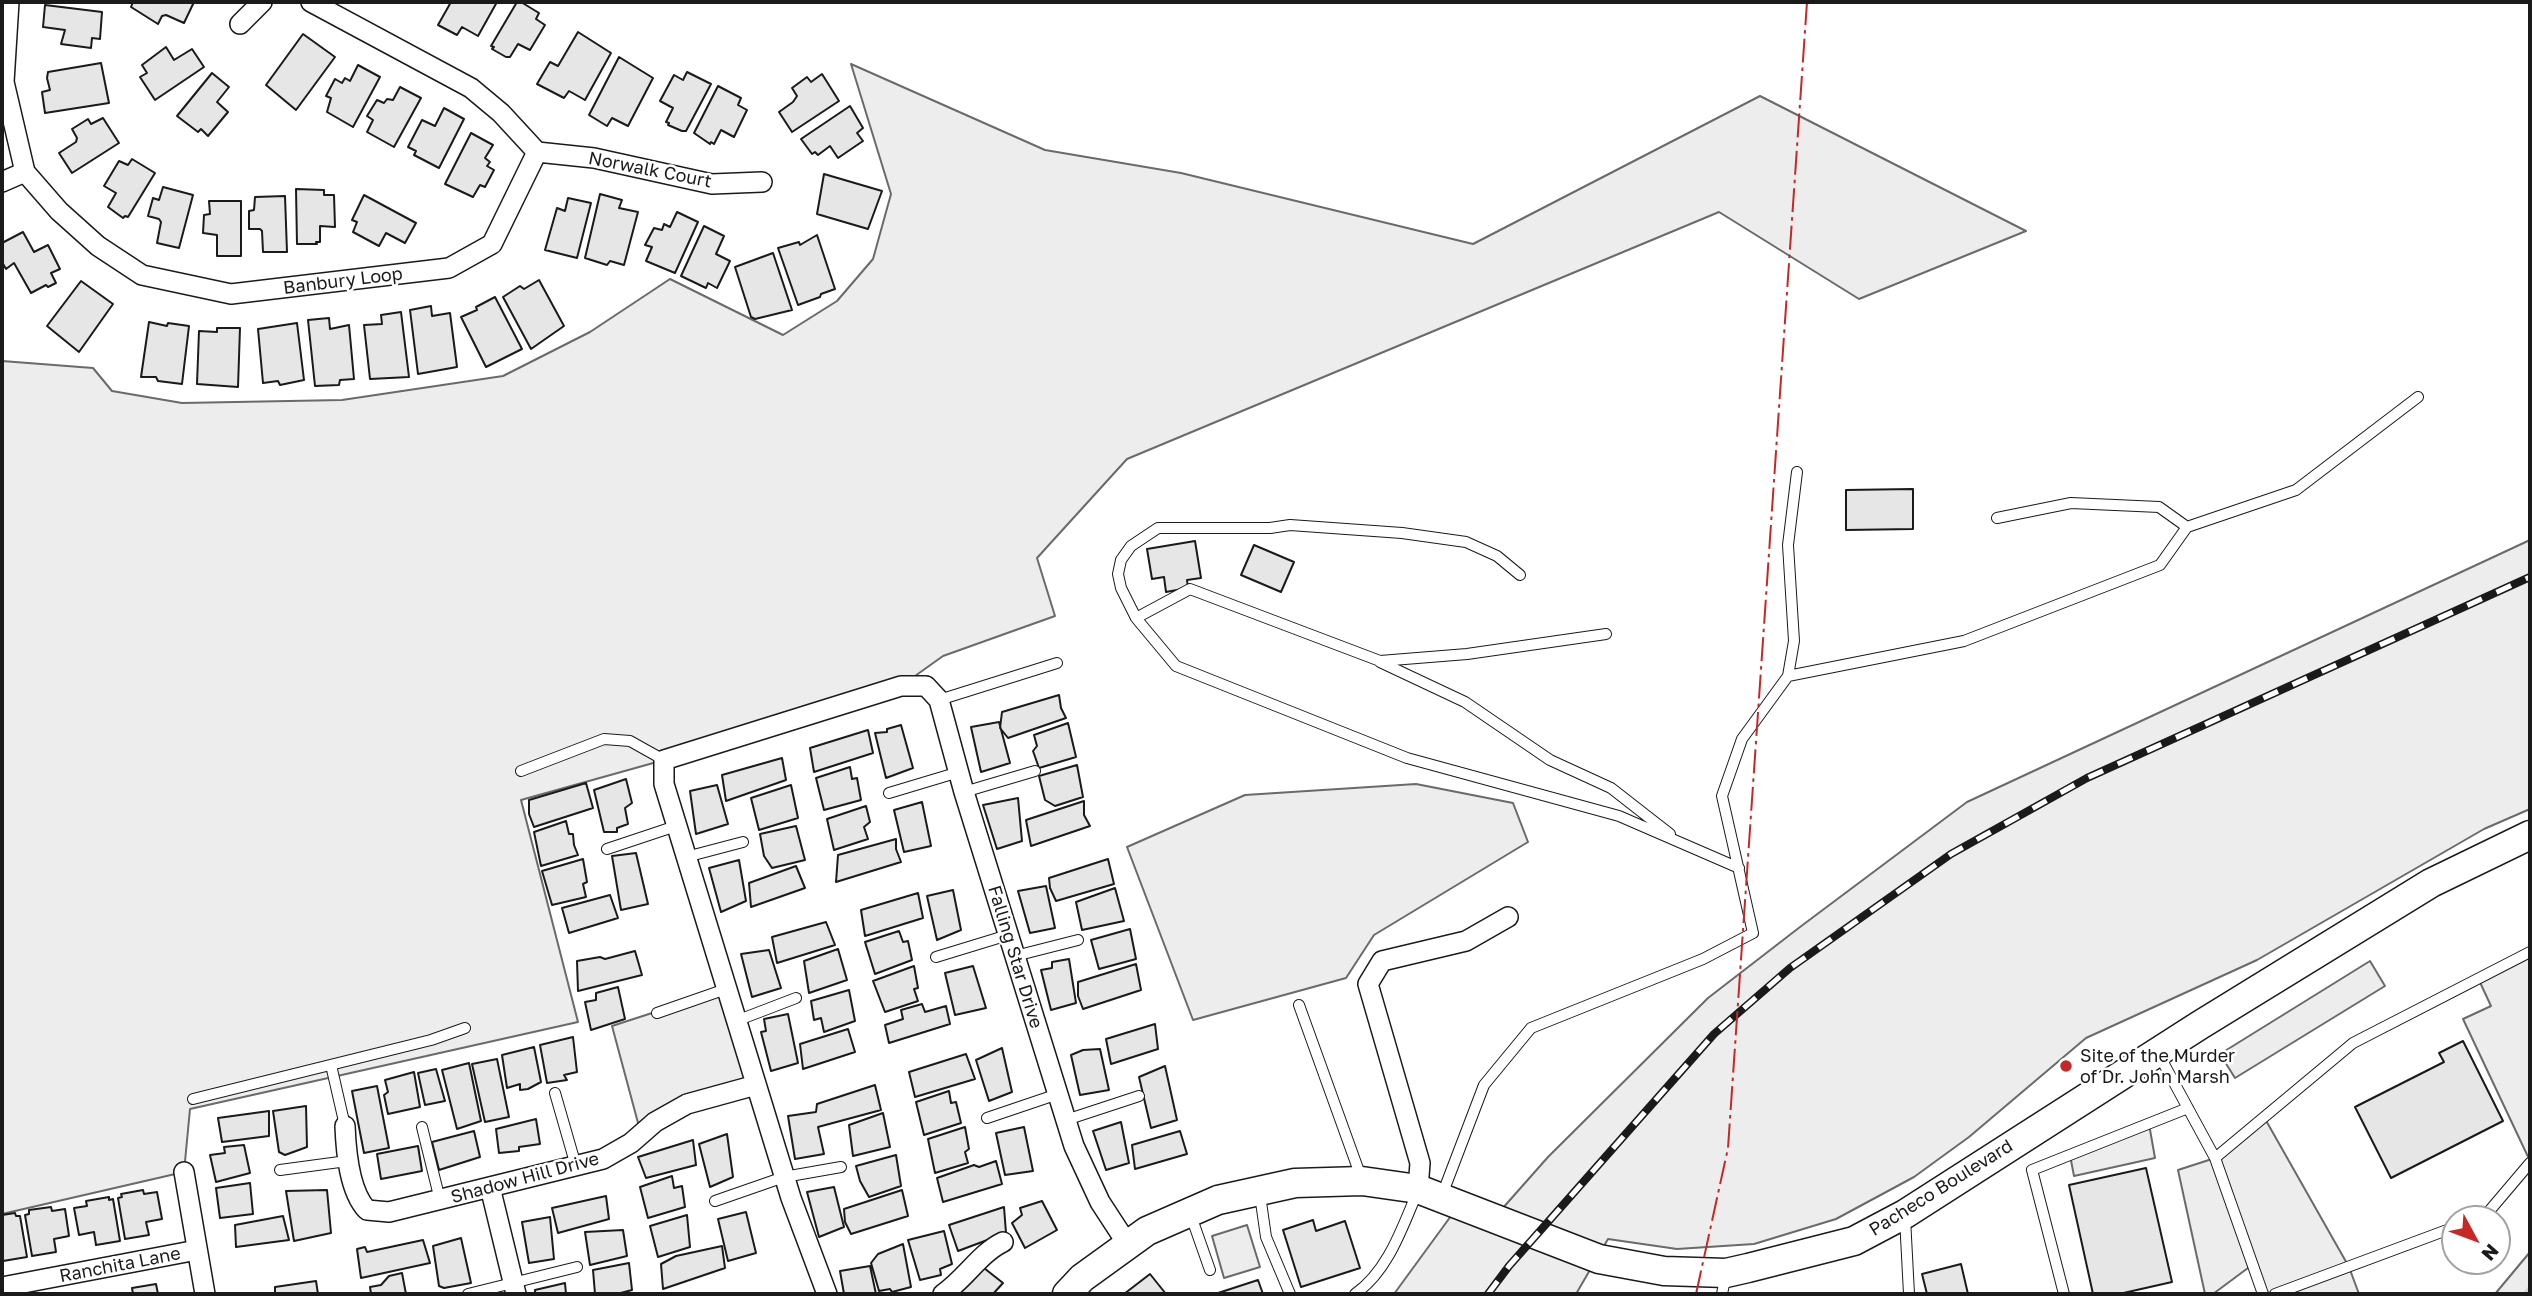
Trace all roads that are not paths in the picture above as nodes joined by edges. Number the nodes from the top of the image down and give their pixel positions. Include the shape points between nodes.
1 (9, 2) edge
2 (262, 2) edge
3 (311, 2) edge
4 (240, 24) dead end
5 (537, 152) junction
6 (25, 172) junction
7 (2, 182) edge
8 (762, 182) dead end
9 (2418, 397) dead end
10 (1797, 472) dead end
11 (1997, 518) dead end
12 (2187, 527) junction
13 (1520, 575) dead end
14 (1136, 618) junction
15 (1606, 634) dead end
16 (1380, 661) junction
17 (1057, 663) dead end
18 (1788, 676) junction
19 (939, 700) junction
20 (664, 760) junction
21 (521, 771) dead end
22 (1035, 771) dead end
23 (959, 772) junction
24 (964, 792) junction
25 (889, 793) dead end
26 (676, 826) junction
27 (2530, 835) edge
28 (743, 842) dead end
29 (1681, 843) junction
30 (607, 849) dead end
31 (686, 857) junction
32 (1739, 867) junction
33 (1508, 916) dead end
34 (1008, 935) junction
35 (1079, 940) dead end
36 (2530, 952) edge
37 (1015, 956) junction
38 (936, 957) dead end
39 (726, 989) junction
40 (796, 998) dead end
41 (1299, 1005) dead end
42 (657, 1013) dead end
43 (736, 1021) junction
44 (465, 1028) dead end
45 (2157, 1053) junction
46 (331, 1065) junction
47 (756, 1084) junction
48 (555, 1093) dead end
49 (1058, 1094) junction
50 (1139, 1096) dead end
51 (193, 1099) dead end
52 (2188, 1108) junction
53 (987, 1118) dead end
54 (1066, 1120) junction
55 (345, 1126) joint
56 (422, 1127) dead end
57 (2215, 1158) junction
58 (347, 1161) junction
59 (2530, 1163) edge
60 (576, 1166) junction
61 (841, 1167) dead end
62 (280, 1170) dead end
63 (184, 1172) dead end
64 (784, 1177) junction
65 (1362, 1181) junction
66 (489, 1188) junction
67 (1259, 1191) junction
68 (1429, 1194) junction
69 (440, 1200) junction
70 (715, 1201) dead end
71 (2494, 1205) edge
72 (1189, 1212) junction
73 (1905, 1214) junction
74 (2441, 1232) edge
75 (1003, 1242) dead end
76 (1128, 1245) junction
77 (197, 1250) junction
78 (577, 1267) dead end
79 (1210, 1270) dead end
80 (1724, 1284) edge
81 (2, 1287) edge
82 (515, 1289) edge
83 (205, 1294) edge
84 (468, 1294) edge
85 (827, 1294) edge
86 (943, 1294) edge
87 (1067, 1294) edge
88 (1290, 1294) edge
89 (1356, 1294) edge
90 (1909, 1294) edge
91 (2064, 1294) edge
92 (2263, 1294) edge
93 (2275, 1294) edge

1 - 6 street, Banbury Loop via 4,82
2 - 4 street
3 - 5 street via 471,88
5 - 6 street, Banbury Loop via 492,244 449,268 231,294 142,275 98,246
5 - 8 street, Norwalk Court via 594,158 712,184
6 - 7 street
9 - 12 lane via 2297,489
10 - 18 lane via 1788,545 1794,641
11 - 12 lane via 2071,503 2146,506 2159,507
12 - 18 lane via 2160,565 1964,641
13 - 14 lane via 1497,556 1466,542 1402,533 1290,525 1158,528 1131,546 1121,560 1121,588
14 - 16 lane via 1190,589
14 - 29 lane via 1176,666 1407,758 1619,816
15 - 16 lane
16 - 29 lane via 1465,702 1550,760 1611,788
17 - 19 lane
18 - 32 lane via 1742,738 1722,796
19 - 20 street via 926,686 901,686
19 - 23 street, Falling Star Drive
20 - 21 lane via 630,741 604,738
20 - 26 street via 663,784
22 - 24 lane
23 - 24 street, Falling Star Drive
23 - 25 lane
24 - 34 street, Falling Star Drive
26 - 30 lane
26 - 31 street
27 - 45 main road, Pacheco Boulevard via 2431,883
28 - 31 lane
29 - 32 lane
31 - 39 street
32 - 68 lane via 1753,933 1703,959 1531,1028 1484,1085
33 - 68 street via 1466,941 1381,961 1368,984
34 - 37 street, Falling Star Drive
34 - 38 lane
35 - 37 lane
36 - 57 lane via 2353,1043
37 - 49 street, Falling Star Drive
39 - 42 lane
39 - 43 street
40 - 43 lane
41 - 65 lane
43 - 47 street
44 - 46 lane
45 - 52 lane
45 - 73 main road, Pacheco Boulevard
46 - 51 lane
46 - 55 lane
47 - 60 street, Shadow Hill Drive via 687,1104 603,1159
47 - 64 street
48 - 60 lane
49 - 53 lane
49 - 54 street, Falling Star Drive
50 - 54 lane
52 - 57 lane
52 - 91 lane via 2032,1170
54 - 76 street, Falling Star Drive via 1088,1180
55 - 58 street, Shadow Hill Drive
56 - 69 lane
57 - 92 lane
58 - 62 lane
58 - 69 street, Shadow Hill Drive via 361,1205 367,1210 389,1212
59 - 71 lane
60 - 66 street, Shadow Hill Drive
61 - 64 lane
63 - 77 street
64 - 70 lane
64 - 85 street
65 - 67 main road, Pacheco Boulevard via 1295,1183
65 - 68 main road, Pacheco Boulevard
66 - 69 street, Shadow Hill Drive
66 - 82 street
67 - 72 main road, Pacheco Boulevard
67 - 88 lane via 1266,1237
68 - 80 main road, Pacheco Boulevard via 1599,1259
68 - 89 lane via 1378,1272
72 - 76 main road, Pacheco Boulevard
72 - 79 lane
73 - 80 main road, Pacheco Boulevard via 1854,1241
73 - 90 lane
74 - 93 lane
75 - 86 street
76 - 87 main road, Pacheco Boulevard
77 - 81 street, Ranchita Lane
77 - 83 street
78 - 82 lane
82 - 84 lane

